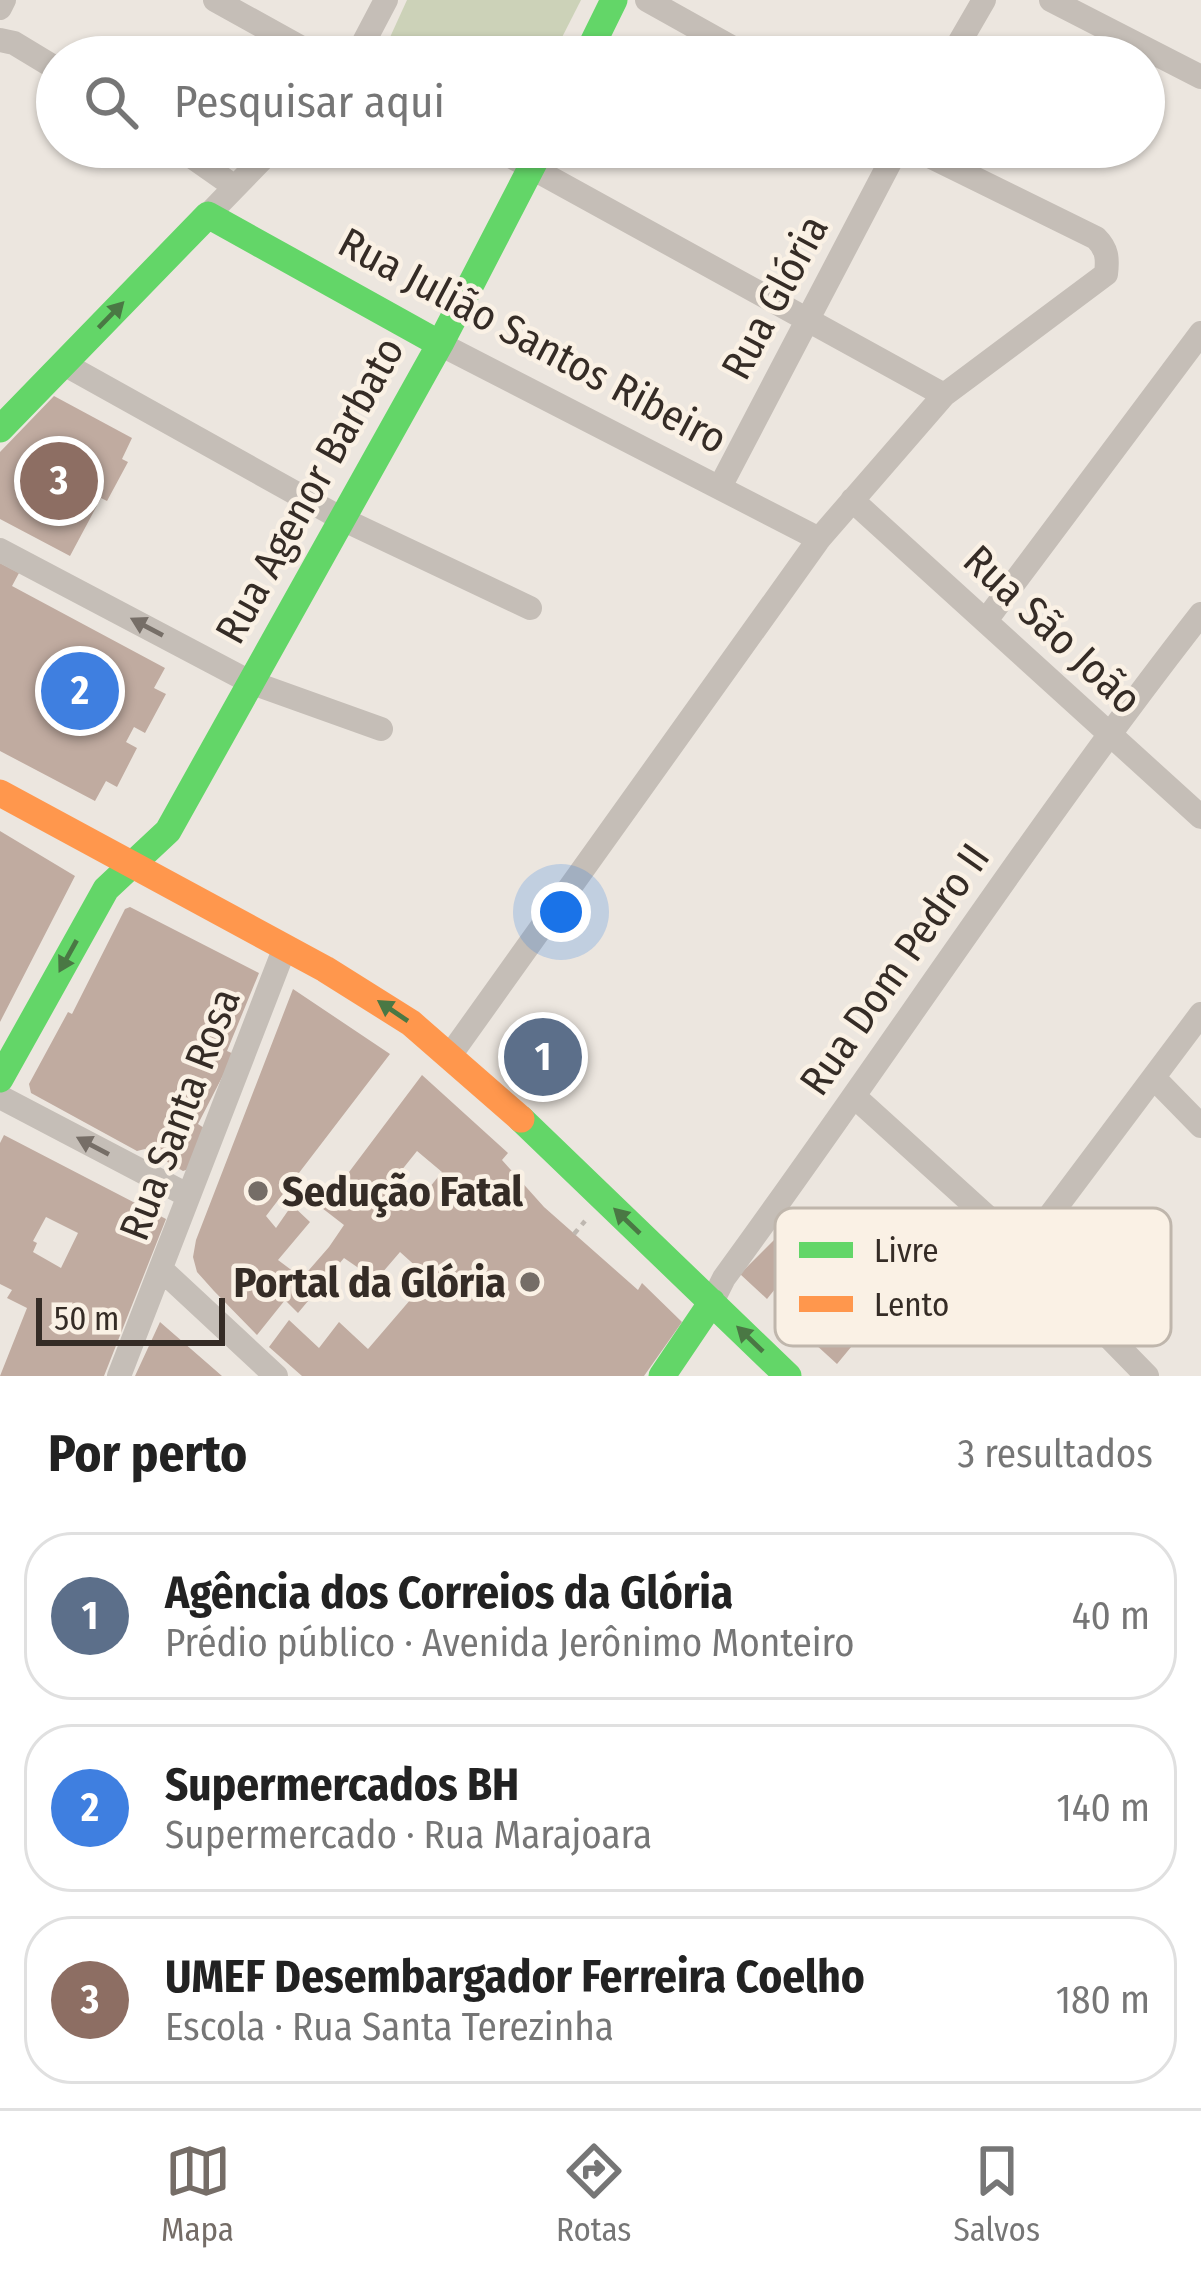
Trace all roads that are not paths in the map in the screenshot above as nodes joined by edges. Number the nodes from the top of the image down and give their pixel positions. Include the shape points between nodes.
1 (4, 0) edge
2 (215, 0) edge
3 (386, 0) edge
4 (614, 0) edge
5 (647, 0) edge
6 (984, 0) edge
7 (1051, 0) edge
8 (0, 8) edge
9 (280, 36) edge
10 (367, 36) edge
11 (596, 36) edge
12 (711, 36) edge
13 (963, 36) edge
14 (1121, 36) edge
15 (0, 40) edge
16 (36, 56) edge
17 (1165, 59) edge
18 (1201, 77) edge
19 (208, 168) edge
20 (254, 168) edge
21 (531, 168) edge
22 (555, 168) edge
23 (887, 168) edge
24 (954, 168) edge
25 (235, 187) junction
26 (208, 215) junction
27 (805, 319) junction
28 (1201, 333) edge
29 (440, 344) junction
30 (64, 364) junction
31 (944, 394) junction
32 (0, 429) edge
33 (721, 485) junction
34 (852, 500) junction
35 (342, 519) junction
36 (819, 539) junction
37 (0, 550) edge
38 (530, 608) dead end
39 (1201, 614) edge
40 (987, 619) junction
41 (250, 682) junction
42 (381, 729) dead end
43 (1108, 733) junction
44 (0, 793) edge
45 (1201, 817) edge
46 (136, 864) junction
47 (285, 946) junction
48 (1201, 1014) edge
49 (451, 1054) junction
50 (0, 1079) edge
51 (1155, 1079) junction
52 (0, 1097) edge
53 (856, 1098) junction
54 (1201, 1126) edge
55 (187, 1195) junction
56 (776, 1208) edge
57 (978, 1208) edge
58 (1056, 1208) edge
59 (775, 1209) edge
60 (162, 1270) junction
61 (712, 1302) junction
62 (1118, 1346) edge
63 (119, 1376) edge
64 (276, 1376) edge
65 (662, 1376) edge
66 (788, 1376) edge
67 (1147, 1376) edge

1 - 8 street
2 - 9 street
3 - 10 street
4 - 11 street
5 - 12 street
6 - 13 street
7 - 14 street
15 - 16 street
17 - 18 street
19 - 25 street
20 - 25 street
21 - 29 street, Rua Agenor Barbato
22 - 27 street
23 - 27 street, Rua Glória
24 - 31 street via 1096,238 1108,260 1106,274
25 - 26 street
26 - 29 street, Rua Julião Santos Ribeiro
30 -> 26 street
27 - 31 street
27 - 33 street, Rua Glória
28 - 40 street
29 - 33 street, Rua Julião Santos Ribeiro
29 - 35 street, Rua Agenor Barbato
30 - 32 street
30 - 35 street
31 - 34 street
33 - 36 street, Rua Julião Santos Ribeiro
34 - 36 street
34 - 40 street, Rua São João
35 - 38 street
35 - 41 street, Rua Agenor Barbato
36 - 49 street
41 -> 37 street
39 - 43 street, Rua Dom Pedro II
40 - 43 street, Rua São João
41 - 42 street
41 - 46 street, Rua Agenor Barbato via 168,831
43 - 45 street, Rua São João
43 - 53 street, Rua Dom Pedro II
44 - 46 street
46 - 47 street
46 -> 50 street, Rua Agenor Barbato via 100,897
49 -> 47 street
47 - 55 street, Rua Santa Rosa
48 - 51 street
61 -> 49 street
51 - 54 street
51 - 58 street
55 -> 52 street
53 - 56 street, Rua Dom Pedro II
53 - 57 street
55 - 60 street, Rua Santa Rosa
59 - 61 street, Rua Dom Pedro II
60 - 63 street, Rua Santa Rosa
60 - 64 street
61 - 65 street, Rua Dom Pedro II
66 -> 61 street
62 - 67 street

